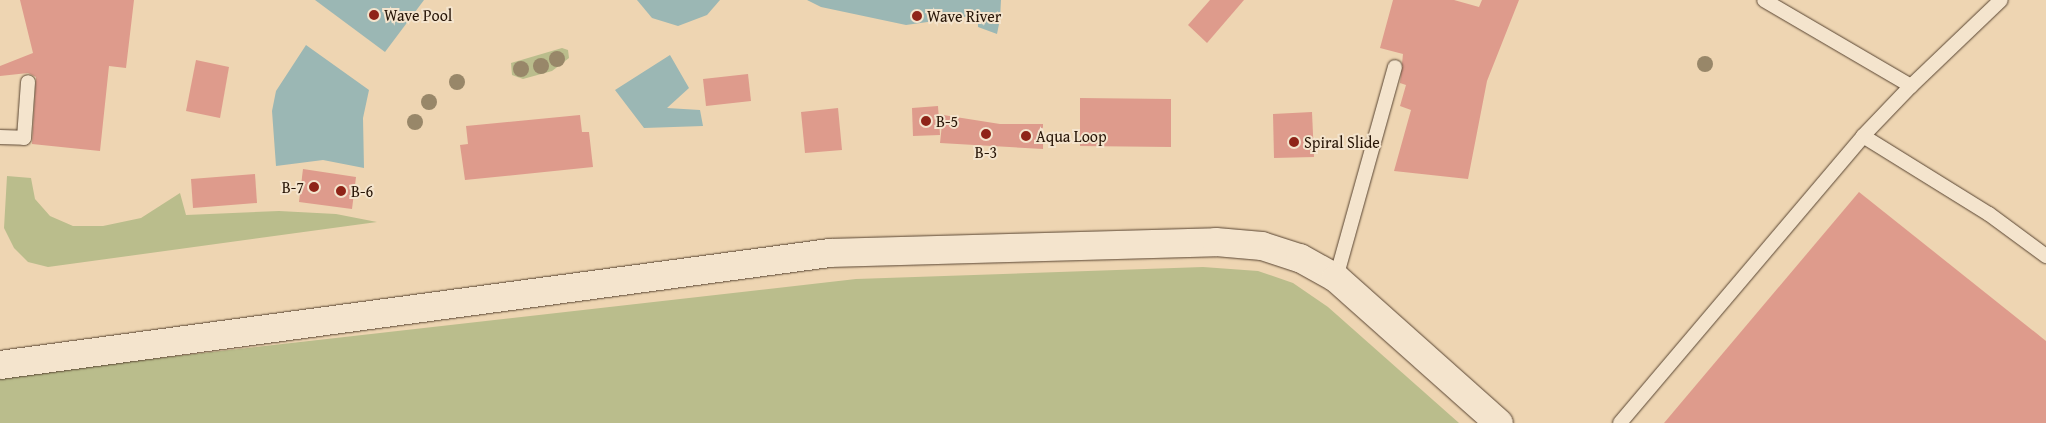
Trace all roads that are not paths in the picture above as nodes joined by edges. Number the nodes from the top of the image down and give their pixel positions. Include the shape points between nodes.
1 (1764, 0) edge
2 (2002, 0) edge
3 (1395, 68) dead end
4 (28, 82) dead end
5 (1912, 86) junction
6 (0, 136) edge
7 (1863, 136) junction
8 (2046, 256) edge
9 (1336, 278) junction
10 (0, 365) edge
11 (1499, 423) edge
12 (1620, 423) edge

1 - 5 lane
2 - 5 lane
3 - 9 lane
4 - 6 lane via 24,138
5 - 7 lane
7 - 8 lane via 1989,214
7 - 12 lane
9 - 10 street via 1300,258 1262,246 1216,242 830,253
9 - 11 street

